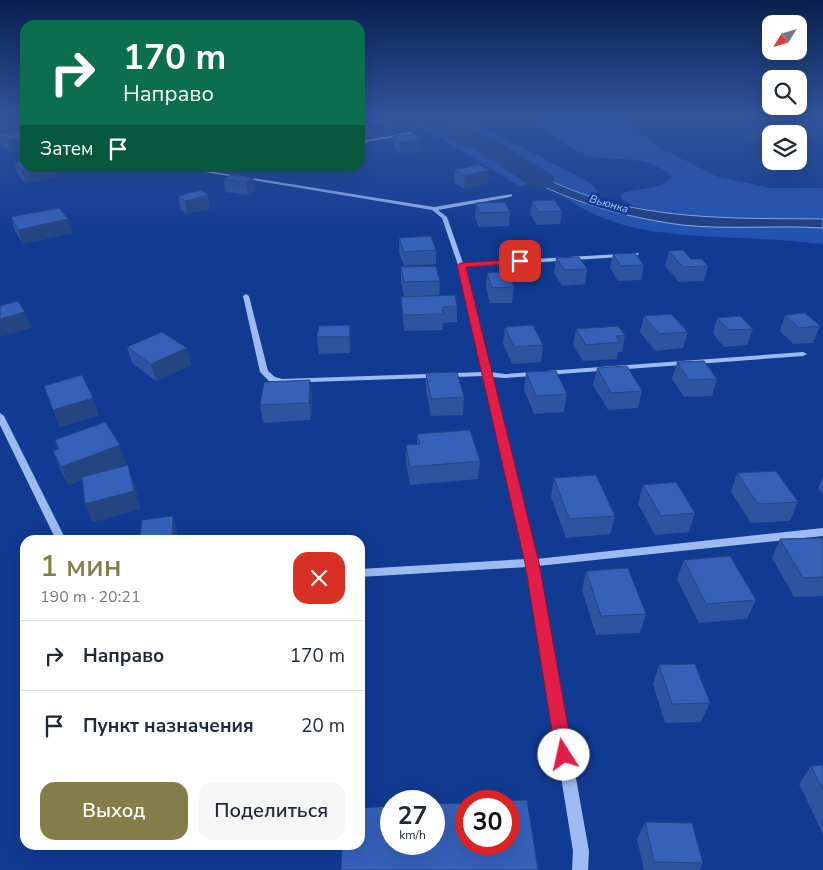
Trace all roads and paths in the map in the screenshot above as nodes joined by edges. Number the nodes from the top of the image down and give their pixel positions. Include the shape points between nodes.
1 (208, 172) edge
2 (510, 195) dead end
3 (434, 209) junction
4 (636, 254) edge
5 (461, 265) junction
6 (246, 296) dead end
7 (803, 354) dead end
8 (487, 374) junction
9 (0, 416) edge
10 (823, 532) edge
11 (60, 535) edge
12 (532, 563) junction
13 (365, 573) edge
14 (580, 870) edge

1 - 3 street
2 - 3 street
3 - 5 street via 444,216
4 - 5 lane
5 - 8 street
6 - 8 street via 264,372 272,379
7 - 8 street via 505,376
8 - 12 street
9 - 11 street
10 - 12 street
12 - 13 street
12 - 14 street via 581,850

